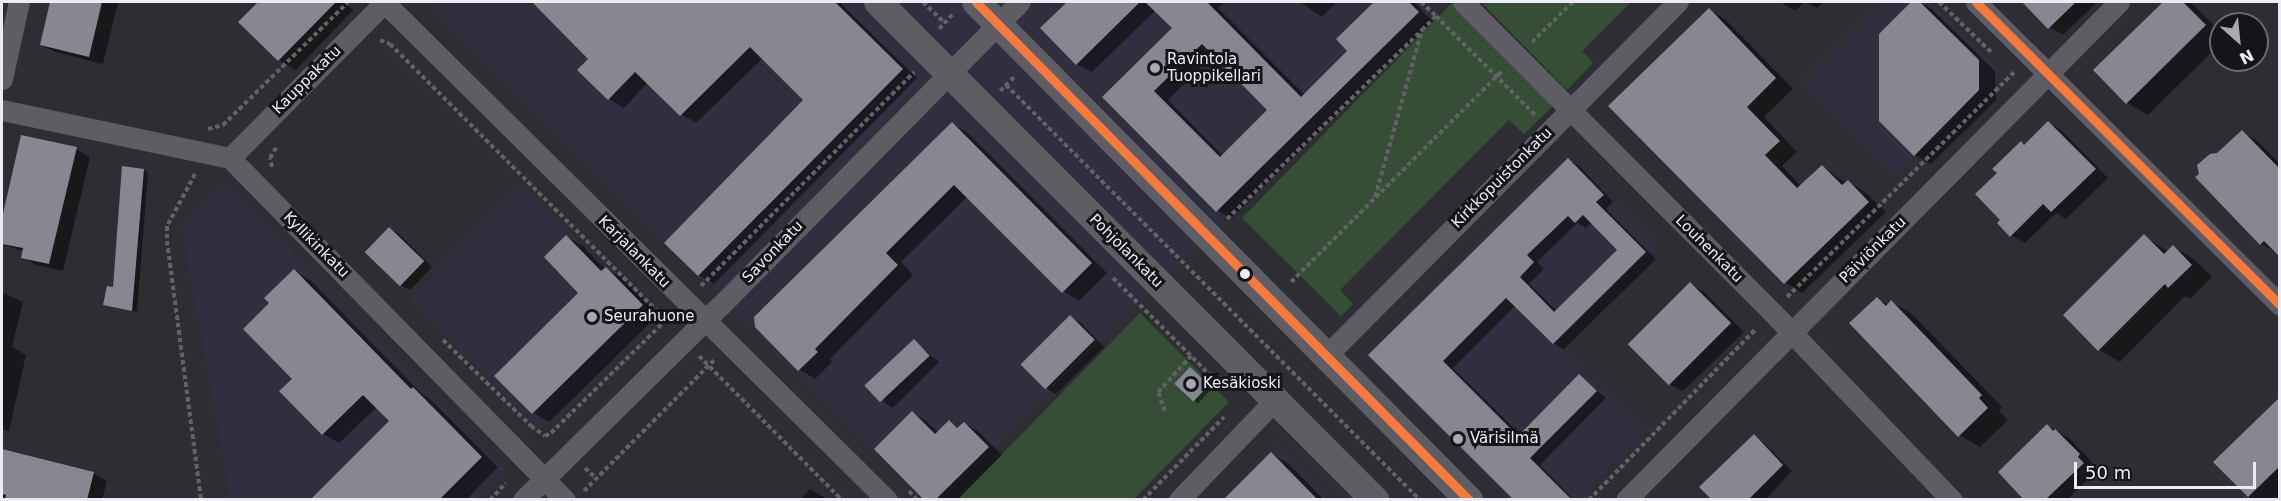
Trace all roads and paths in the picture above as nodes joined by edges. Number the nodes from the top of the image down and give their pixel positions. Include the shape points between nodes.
1 (19, 2) edge
2 (348, 2) edge
3 (384, 2) edge
4 (878, 2) edge
5 (923, 2) edge
6 (976, 2) edge
7 (1020, 2) edge
8 (1421, 2) edge
9 (1463, 2) edge
10 (1573, 2) edge
11 (1678, 2) edge
12 (1939, 2) edge
13 (1976, 2) edge
14 (2120, 2) edge
15 (1436, 16) junction
16 (945, 23) dead end
17 (998, 23) junction
18 (1422, 30) junction
19 (1535, 39) dead end
20 (375, 43) dead end
21 (2030, 56) junction
22 (1996, 57) dead end
23 (913, 64) dead end
24 (1509, 64) dead end
25 (2004, 65) dead end
26 (949, 72) junction
27 (1018, 73) dead end
28 (2013, 73) junction
29 (2048, 74) junction
30 (1497, 77) junction
31 (2, 79) edge
32 (1006, 85) junction
33 (993, 99) dead end
34 (2, 110) edge
35 (1570, 110) junction
36 (1540, 121) dead end
37 (207, 130) dead end
38 (280, 143) dead end
39 (230, 158) junction
40 (274, 173) dead end
41 (195, 174) dead end
42 (1375, 198) junction
43 (1234, 225) dead end
44 (1284, 275) dead end
45 (1113, 278) dead end
46 (684, 302) junction
47 (2280, 305) edge
48 (1773, 313) junction
49 (666, 320) junction
50 (704, 321) junction
51 (1791, 332) junction
52 (439, 336) dead end
53 (730, 346) junction
54 (1278, 348) dead end
55 (1274, 353) junction
56 (1327, 355) junction
57 (1191, 356) junction
58 (701, 358) dead end
59 (1268, 359) dead end
60 (709, 366) junction
61 (1351, 379) junction
62 (1219, 384) dead end
63 (1276, 399) junction
64 (1324, 404) junction
65 (1165, 411) dead end
66 (1230, 411) dead end
67 (1302, 426) junction
68 (545, 478) junction
69 (508, 481) dead end
70 (573, 496) edge
71 (201, 500) edge
72 (489, 500) edge
73 (523, 500) edge
74 (842, 500) edge
75 (887, 500) edge
76 (1143, 500) edge
77 (1179, 500) edge
78 (1375, 500) edge
79 (1420, 500) edge
80 (1469, 500) edge
81 (1589, 500) edge
82 (1626, 500) edge
83 (1952, 500) edge

1 - 31 street
2 - 37 path via 223,125
3 - 39 street, Kauppakatu
3 - 46 street, Karjalankatu
4 - 26 main road, Pohjolankatu
5 - 16 path
6 - 17 main road
7 - 17 street, Savonkatu
8 - 15 path
9 - 35 street, Louhenkatu
10 - 19 path
11 - 35 street, Kirkkopuistonkatu
12 - 22 path
13 - 21 street
14 - 29 street, Päiviönkatu
15 - 18 path
15 - 30 path
17 - 26 street, Savonkatu
17 - 56 main road
18 - 42 path
18 - 43 path via 1227,218
20 - 49 path via 382,40 390,44
21 - 28 path
21 - 29 street
23 - 46 path via 915,71 906,81
24 - 30 path
25 - 28 path
26 - 50 street, Savonkatu
26 - 63 main road, Pohjolankatu
27 - 32 path
28 - 48 path
29 - 47 street
29 - 51 street, Päiviönkatu
30 - 36 path
30 - 42 path
32 - 33 path
32 - 55 path
34 - 39 street
35 - 48 street, Louhenkatu
35 - 56 street, Kirkkopuistonkatu
38 - 40 path via 270,158
39 - 68 street, Kyllikinkatu
41 - 71 path via 167,226 167,241
42 - 44 path via 1291,282
45 - 57 path
46 - 49 path
46 - 50 street, Karjalankatu
48 - 51 street, Louhenkatu
48 - 81 path
49 - 52 path via 545,436
50 - 53 street, Karjalankatu
50 - 68 street, Savonkatu
51 - 82 street, Päiviönkatu
51 - 83 street, Louhenkatu
53 - 60 path
53 - 75 street, Karjalankatu
54 - 55 path
55 - 59 path
55 - 64 path
56 - 61 main road
57 - 62 path
57 - 65 path via 1158,392
58 - 60 path
60 - 70 path
60 - 74 path
61 - 64 path
61 - 80 main road
63 - 67 main road, Pohjolankatu
63 - 77 street
64 - 67 path
64 - 79 path
66 - 76 path
67 - 78 main road, Pohjolankatu
68 - 70 street, Kyllikinkatu
68 - 73 street, Savonkatu
69 - 72 path

